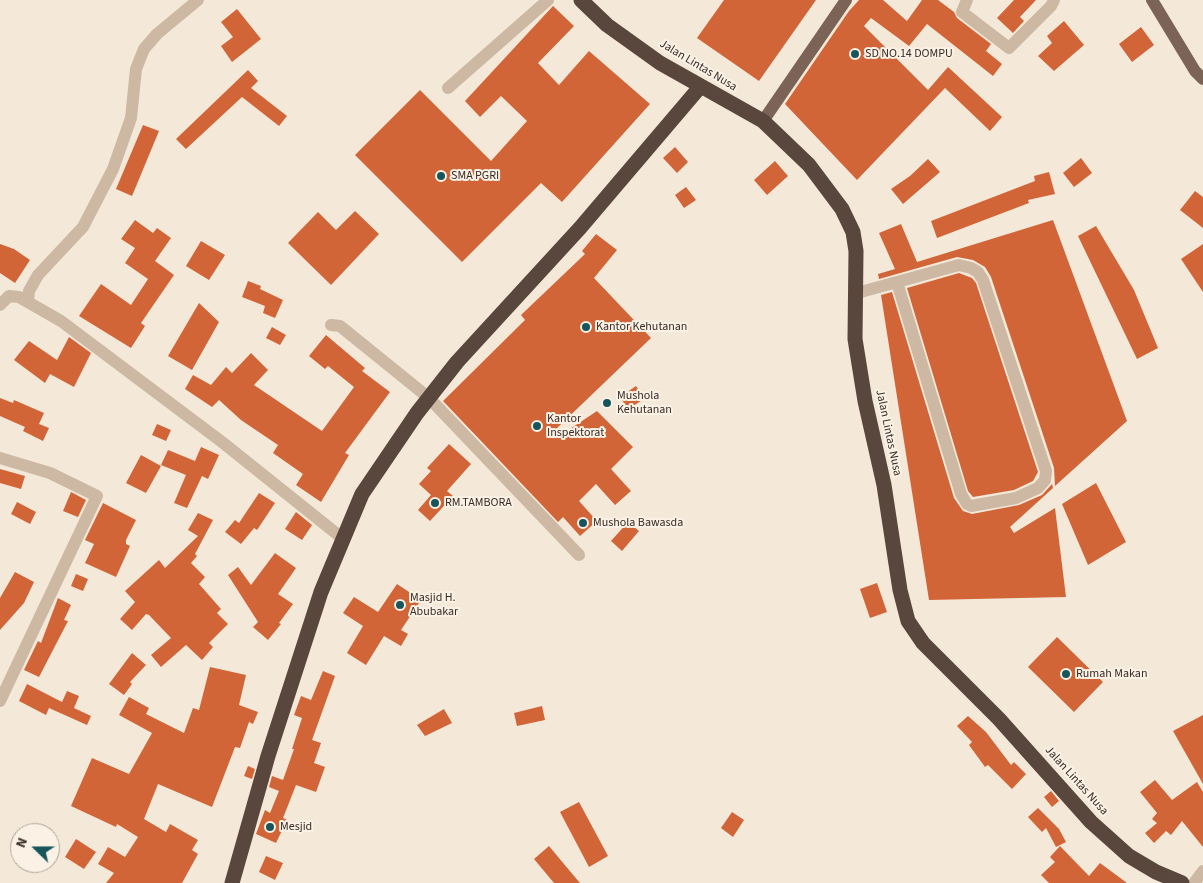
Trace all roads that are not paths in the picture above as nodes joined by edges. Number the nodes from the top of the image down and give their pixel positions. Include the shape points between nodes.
1 (198, 0) edge
2 (548, 0) edge
3 (580, 0) edge
4 (846, 0) edge
5 (968, 0) edge
6 (1054, 0) edge
7 (1152, 0) edge
8 (1203, 79) edge
9 (700, 87) junction
10 (448, 88) dead end
11 (763, 121) junction
12 (897, 282) junction
13 (857, 293) junction
14 (28, 301) junction
15 (0, 305) edge
16 (331, 325) dead end
17 (429, 398) junction
18 (0, 458) edge
19 (342, 538) junction
20 (579, 555) dead end
21 (0, 701) edge
22 (1203, 872) edge
23 (232, 883) edge
24 (1182, 883) edge
25 (1194, 883) edge

1 - 14 street via 144,49 136,69 131,118 113,169 83,227 38,275 29,291
2 - 10 street
3 - 9 highway, Jalan Lintas Nusa via 660,63
4 - 11 main road
5 - 6 street via 962,12 1009,48
7 - 8 main road
9 - 11 highway, Jalan Lintas Nusa
9 - 17 highway via 586,221 457,362
11 - 13 highway, Jalan Lintas Nusa via 809,165 842,209 853,232
12 - 12 street via 959,265 978,272 1046,471 1045,480 1038,488 1016,498 967,504 961,494
12 - 13 street
13 - 24 highway, Jalan Lintas Nusa via 855,339 908,620 923,643 999,719 1091,822 1129,856
14 - 15 street via 10,296
14 - 19 street via 61,321 222,442
16 - 17 street via 340,326
17 - 19 highway via 362,494
17 - 20 street
18 - 21 street via 50,473 97,496
19 - 23 highway via 268,756
22 - 25 street

